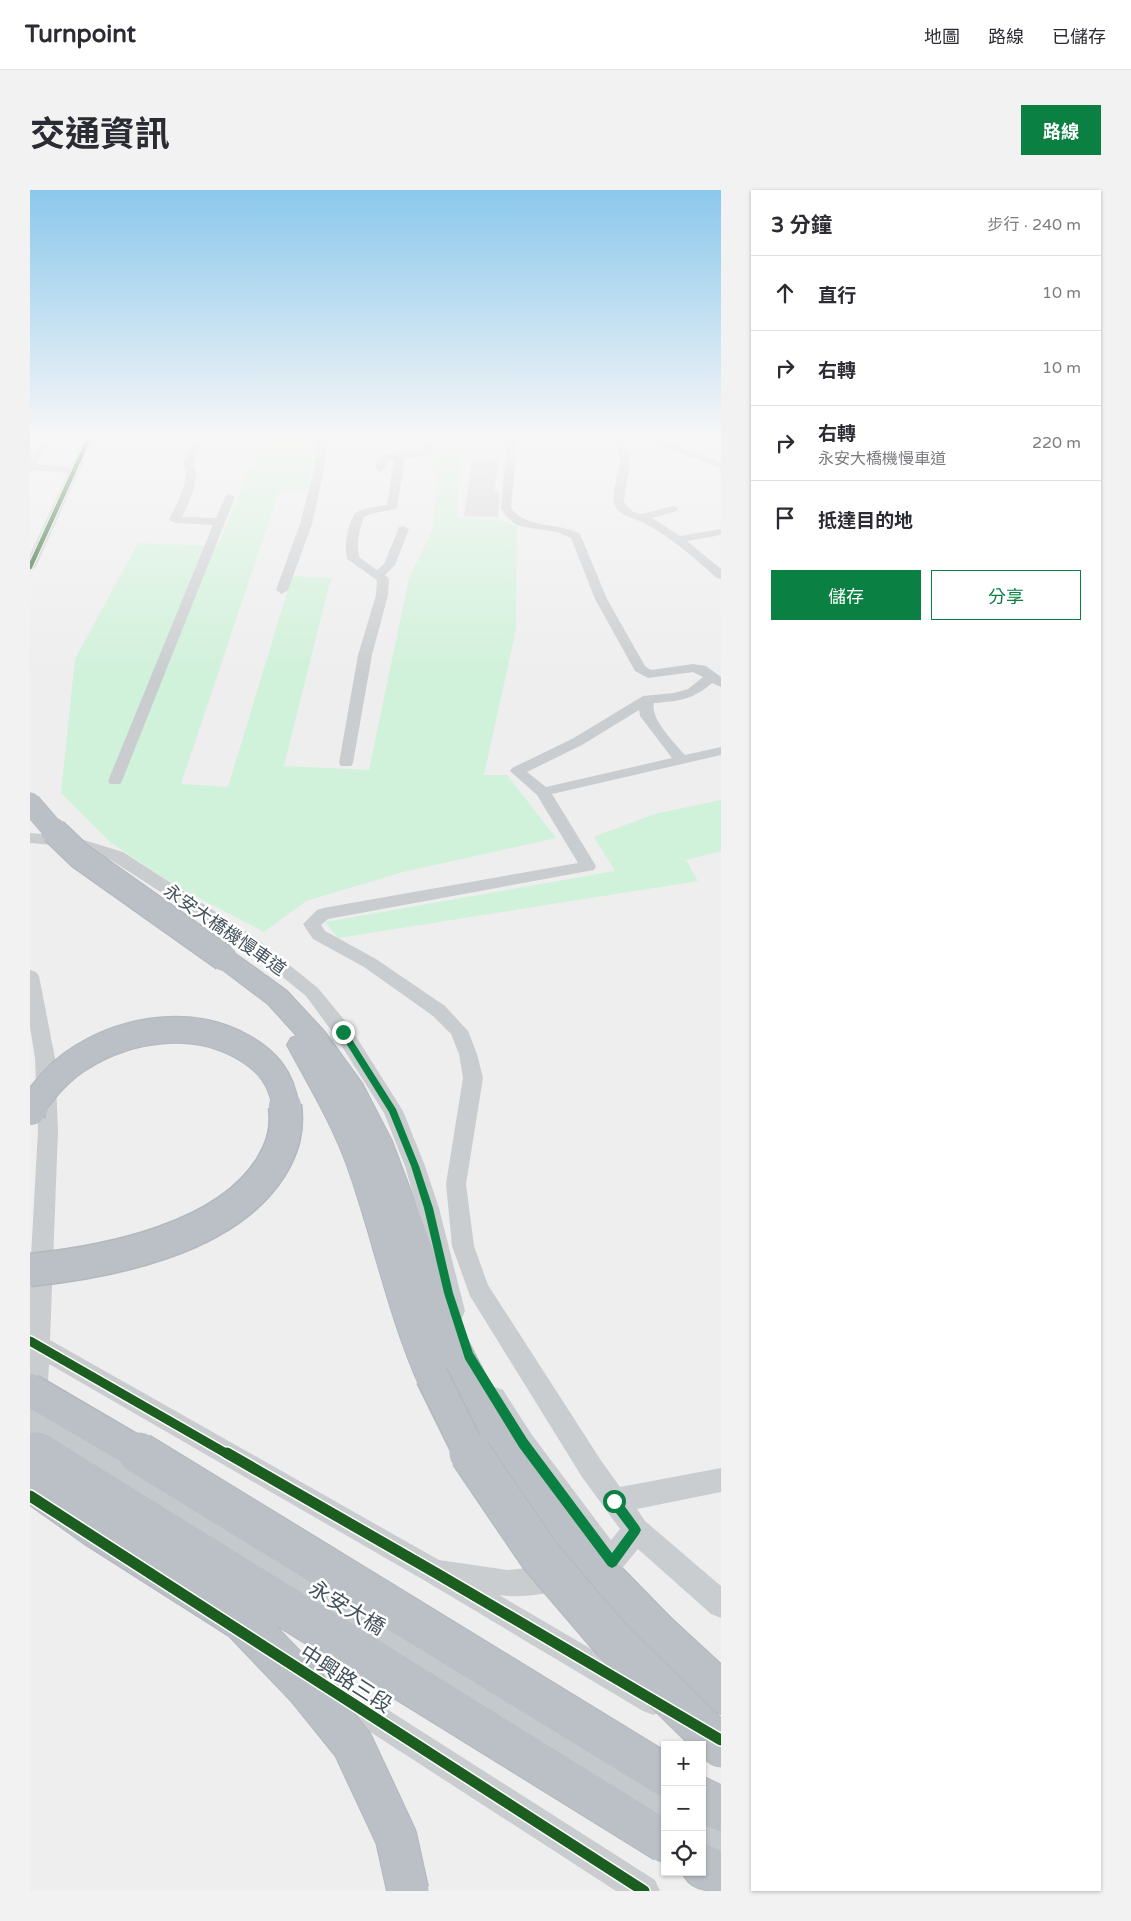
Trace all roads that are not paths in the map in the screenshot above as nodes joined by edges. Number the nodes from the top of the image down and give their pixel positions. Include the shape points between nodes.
1 (53, 517) edge
2 (175, 517) edge
3 (222, 517) edge
4 (308, 517) edge
5 (358, 517) edge
6 (511, 517) edge
7 (644, 517) edge
8 (220, 522) junction
9 (402, 530) dead end
10 (721, 532) edge
11 (680, 539) junction
12 (716, 564) edge
13 (30, 567) edge
14 (721, 575) edge
15 (378, 576) junction
16 (282, 590) dead end
17 (716, 680) edge
18 (648, 699) junction
19 (721, 751) edge
20 (680, 760) junction
21 (346, 763) dead end
22 (115, 781) dead end
23 (543, 792) junction
24 (30, 803) edge
25 (35, 838) edge
26 (224, 958) junction
27 (30, 976) edge
28 (30, 1109) edge
29 (30, 1270) edge
30 (34, 1343) edge
31 (30, 1390) edge
32 (30, 1417) edge
33 (30, 1449) edge
34 (30, 1480) edge
35 (721, 1480) edge
36 (30, 1495) edge
37 (614, 1501) junction
38 (636, 1530) junction
39 (606, 1568) junction
40 (436, 1573) junction
41 (721, 1604) edge
42 (721, 1669) edge
43 (721, 1693) edge
44 (721, 1740) edge
45 (721, 1747) edge
46 (661, 1773) edge
47 (661, 1798) edge
48 (706, 1801) edge
49 (721, 1810) edge
50 (706, 1826) edge
51 (721, 1835) edge
52 (661, 1840) edge
53 (706, 1867) edge
54 (721, 1876) edge
55 (408, 1891) edge
56 (644, 1891) edge

1 - 13 street
2 - 8 street via 174,520
3 - 8 street
4 - 16 street
5 - 15 street via 353,528 353,559
6 - 17 street via 576,536 601,599 640,668 648,674 701,669
7 - 11 street
8 - 22 street
9 - 15 street via 389,565
10 - 11 street
11 - 12 street
12 - 14 street
15 - 21 street via 383,579 382,595 365,655
17 - 18 street via 675,697
18 - 20 street via 647,716
18 - 23 street via 577,742 517,771
19 - 20 street
20 - 23 street
23 - 37 street via 588,866 323,914 312,924 319,935 378,969 440,1011 459,1031 473,1078 456,1184 462,1246 478,1289
24 - 26 highway, bridge via 80,856
25 - 39 street, 永安大橋機慢車道 via 95,846 125,861 250,942 312,992 343,1032 393,1111 415,1166 469,1355
26 - 39 highway via 278,997 315,1039 352,1091 377,1141 451,1342 500,1438 579,1552
26 - 45 highway, bridge via 300,1045 347,1129 432,1376 475,1462 540,1556 611,1639
27 - 30 street via 45,1058 48,1131
28 - 29 highway, bridge via 68,1066 90,1052 125,1038 160,1030 200,1030 233,1039 259,1057 276,1075 286,1102 286,1136 273,1164 248,1196 201,1226 148,1248 73,1266
30 - 36 street
30 - 40 street
31 - 46 highway, bridge
32 - 47 main road, 永安大橋, bridge via 48,1432 325,1594
33 - 52 highway, bridge
34 - 55 highway, bridge via 96,1527 242,1620 307,1688 352,1745 396,1837
35 - 37 street
36 - 56 street, 中興路三段
37 - 38 street
38 - 39 street
38 - 41 street
39 - 40 street via 508,1583
39 - 42 street, 永安大橋機慢車道 via 663,1614
39 - 43 highway
40 - 44 street
48 - 49 highway
50 - 51 main road
53 - 54 highway

